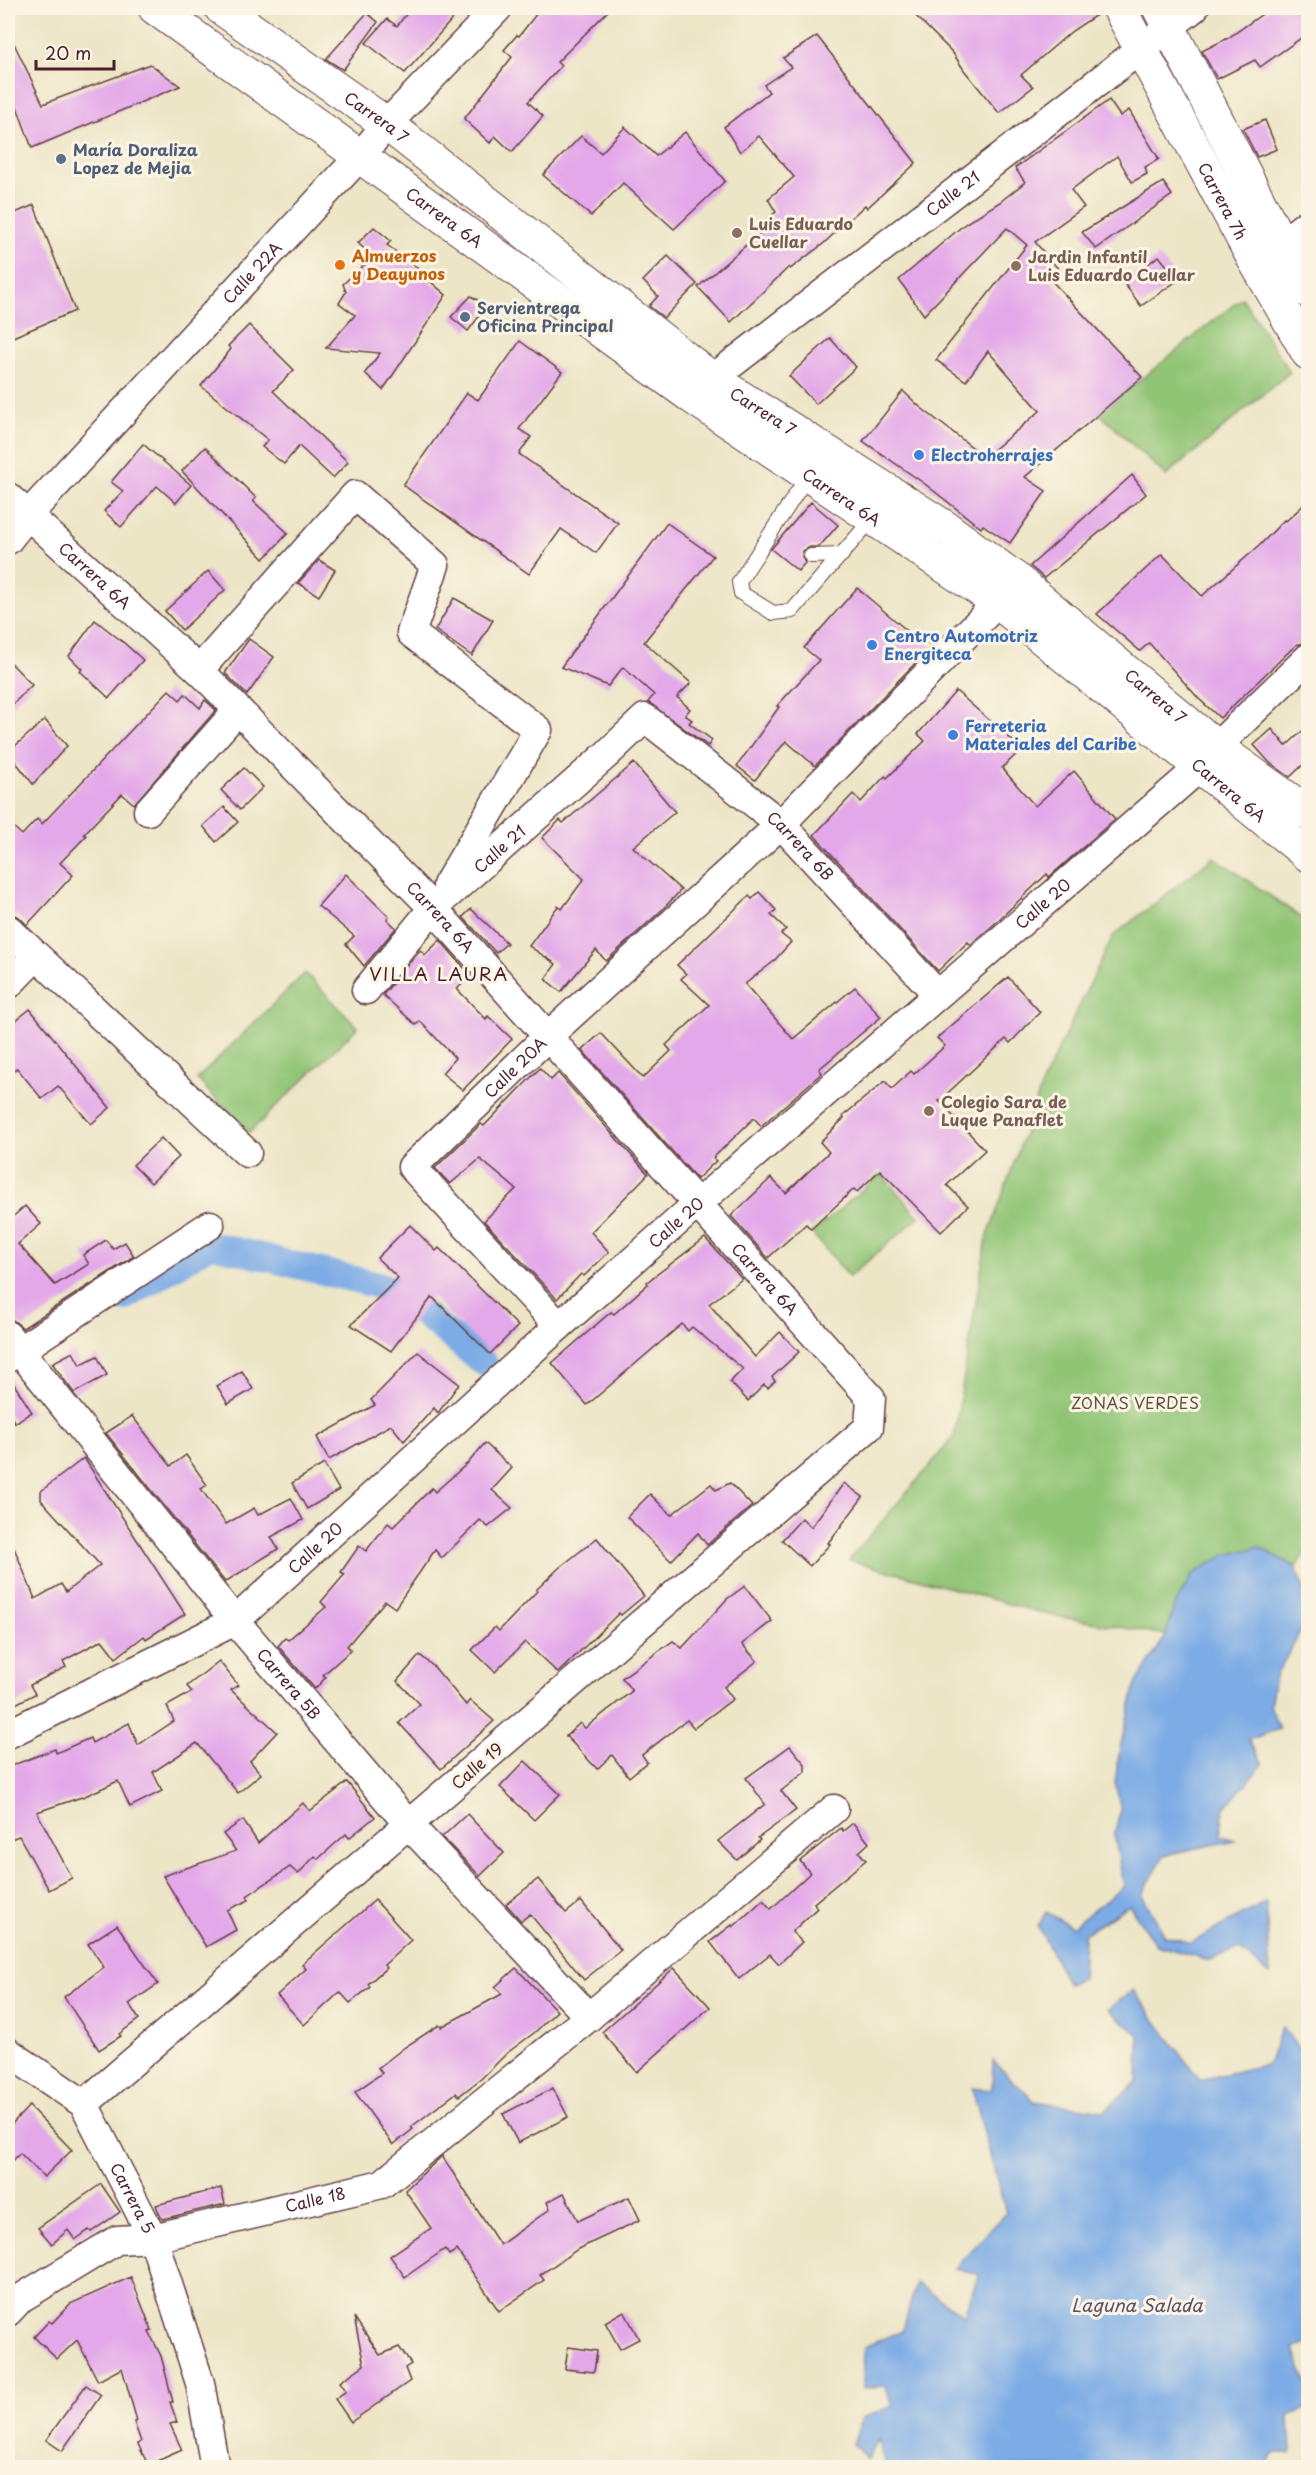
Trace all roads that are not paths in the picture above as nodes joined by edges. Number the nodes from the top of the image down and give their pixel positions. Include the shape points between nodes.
1 (155, 8) edge
2 (221, 8) edge
3 (498, 8) edge
4 (1119, 8) edge
5 (1174, 14) edge
6 (1141, 47) junction
7 (387, 124) junction
8 (361, 155) junction
9 (1308, 223) edge
10 (1281, 244) junction
11 (1308, 291) edge
12 (1308, 353) edge
13 (712, 379) junction
14 (809, 474) junction
15 (17, 507) edge
16 (874, 517) junction
17 (8, 540) edge
18 (842, 555) junction
19 (811, 556) dead end
20 (1007, 590) junction
21 (1308, 658) edge
22 (199, 670) junction
23 (237, 711) junction
24 (645, 718) joint
25 (1207, 757) junction
26 (148, 812) dead end
27 (1308, 812) edge
28 (781, 824) junction
29 (1308, 855) edge
30 (433, 908) junction
31 (8, 929) edge
32 (35, 957) junction
33 (8, 985) edge
34 (366, 990) dead end
35 (937, 994) junction
36 (547, 1037) junction
37 (247, 1153) dead end
38 (696, 1205) junction
39 (210, 1225) dead end
40 (559, 1326) junction
41 (11, 1348) edge
42 (870, 1427) joint
43 (235, 1621) junction
44 (8, 1734) edge
45 (834, 1809) dead end
46 (410, 1825) junction
47 (589, 2017) junction
48 (8, 2052) edge
49 (84, 2104) junction
50 (153, 2238) junction
51 (8, 2312) edge
52 (215, 2468) edge

1 - 8 main road
2 - 7 main road, Carrera 7
3 - 7 street, Calle 22A
4 - 6 main road
5 - 6 street, Calle 21
5 - 10 main road, Carrera 7h
6 - 12 main road, Carrera 7h
6 - 13 street, Calle 21
7 - 8 street, Calle 22A
7 - 13 main road, Carrera 7
8 - 14 main road, Carrera 6A via 692,397
8 - 15 street, Calle 22A
9 - 10 street
10 - 11 main road, Carrera 7h
13 - 20 main road, Carrera 7 via 948,529
14 - 16 main road, Carrera 6A
14 - 18 lane via 780,529 738,587 773,614 792,611
15 - 17 street, Calle 22A
15 - 22 street, Carrera 6A
16 - 18 lane
16 - 20 main road, Carrera 6A
18 - 19 lane
20 - 25 main road, Carrera 7
20 - 28 street, Calle 20A
21 - 25 street, Calle 20
22 - 23 street, Carrera 6A
22 - 30 street via 355,495 435,565 411,633 538,730
23 - 26 street
23 - 30 street, Carrera 6A
24 - 28 street, Carrera 6B
24 - 30 street, Calle 21
25 - 27 main road, Carrera 7
25 - 29 main road, Carrera 6A
25 - 35 street, Calle 20
28 - 35 street, Carrera 6B
28 - 36 street, Calle 20A
30 - 34 street, Calle 21
30 - 36 street, Carrera 6A
31 - 32 street
32 - 33 street
32 - 37 street
35 - 38 street, Calle 20
36 - 38 street, Carrera 6A
36 - 40 street, Calle 20A via 412,1167
38 - 40 street, Calle 20
38 - 42 street, Carrera 6A via 871,1398
39 - 41 street
40 - 43 street, Calle 20
41 - 43 street, Carrera 5B
42 - 46 street, Calle 19
43 - 44 street, Calle 20
43 - 46 street, Carrera 5B
45 - 47 street, Calle 18
46 - 47 street, Carrera 5B
46 - 49 street, Calle 19
47 - 50 street, Calle 18 via 382,2184
48 - 49 street, Carrera 5
49 - 50 street, Carrera 5
50 - 51 street, Calle 18 via 117,2240 21,2298
50 - 52 street, Carrera 5 via 200,2383

